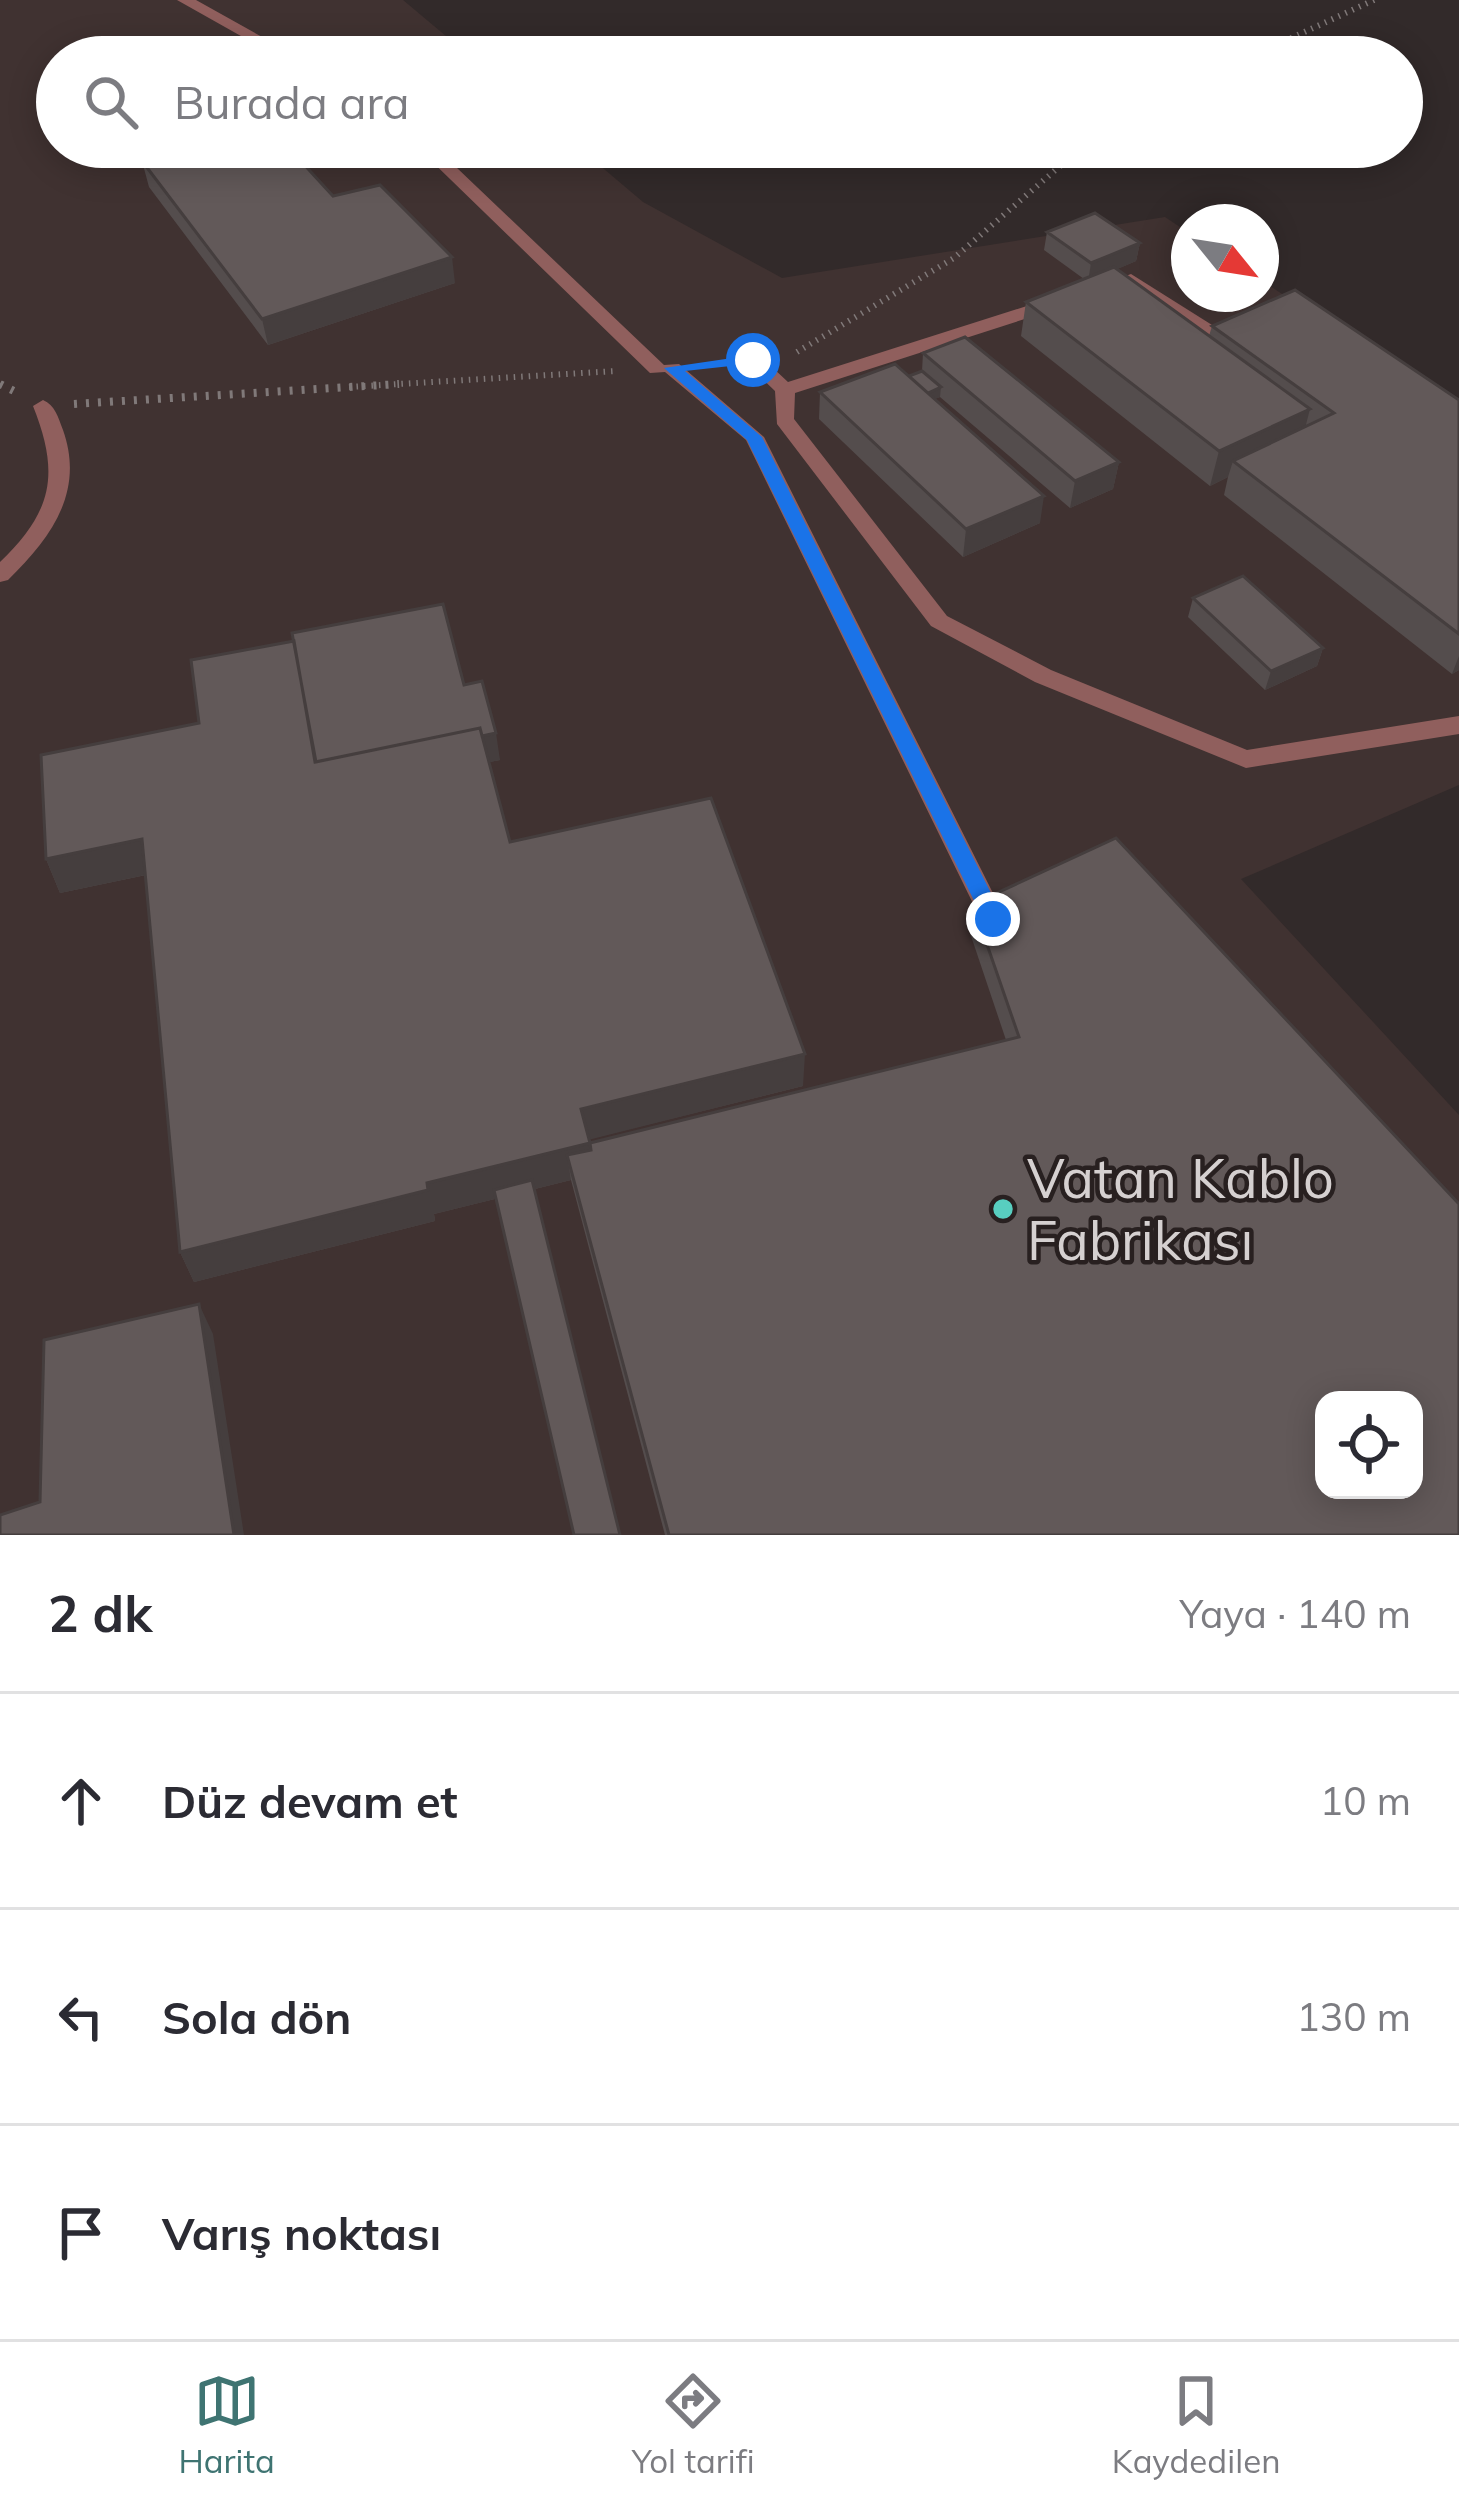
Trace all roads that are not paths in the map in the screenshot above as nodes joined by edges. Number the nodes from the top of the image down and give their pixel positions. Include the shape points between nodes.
1 (185, 0) edge
2 (251, 36) edge
3 (448, 168) edge
4 (1088, 292) edge
5 (1066, 299) edge
6 (1213, 334) edge
7 (753, 360) road end
8 (785, 390) junction
9 (43, 406) road end
10 (0, 575) edge
11 (1459, 725) edge
12 (1003, 940) edge

1 - 2 street
3 - 12 street via 664,368 754,437
4 - 6 street via 1131,279
5 - 8 street
7 - 8 street
8 - 11 street via 784,420 938,621 1043,676 1246,759
9 - 10 street via 58,438 62,483 51,519

